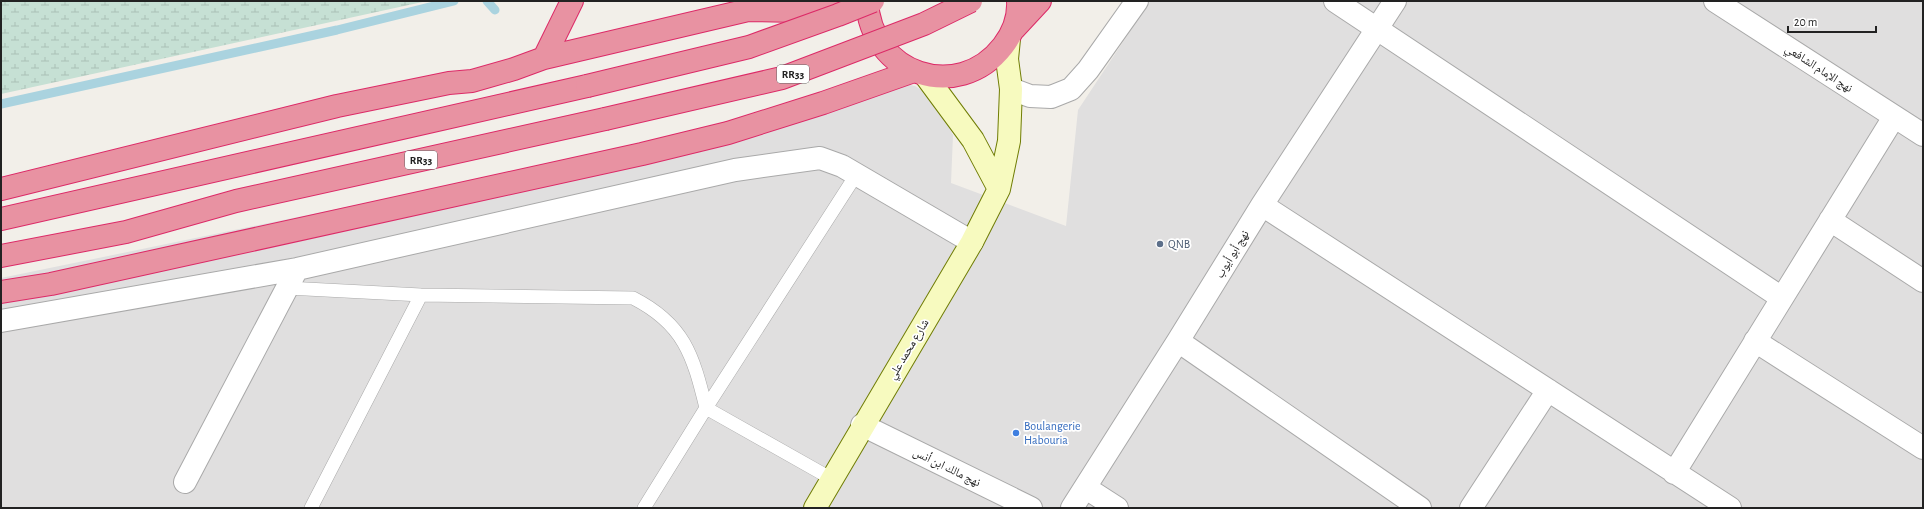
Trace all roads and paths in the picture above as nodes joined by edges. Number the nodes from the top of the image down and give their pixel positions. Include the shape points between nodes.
1 (572, 1) edge
2 (971, 1) edge
3 (1018, 1) edge
4 (1040, 1) edge
5 (1137, 1) edge
6 (1336, 1) edge
7 (1395, 1) edge
8 (1715, 1) edge
9 (869, 5) edge
10 (1377, 29) junction
11 (1011, 34) junction
12 (544, 58) junction
13 (919, 73) junction
14 (1011, 89) junction
15 (1894, 117) junction
16 (1923, 135) edge
17 (856, 175) junction
18 (1, 189) edge
19 (999, 189) junction
20 (1262, 205) junction
21 (1, 219) edge
22 (1830, 220) junction
23 (972, 242) junction
24 (1, 256) edge
25 (297, 269) junction
26 (1923, 281) edge
27 (287, 288) junction
28 (1, 292) edge
29 (421, 295) junction
30 (1782, 298) junction
31 (1, 321) edge
32 (1178, 341) junction
33 (1755, 341) junction
34 (1548, 390) junction
35 (706, 408) junction
36 (862, 425) junction
37 (1923, 448) edge
38 (1674, 473) junction
39 (832, 479) junction
40 (185, 482) dead end
41 (1086, 488) junction
42 (310, 508) edge
43 (644, 508) edge
44 (815, 508) edge
45 (1031, 508) edge
46 (1072, 508) edge
47 (1117, 508) edge
48 (1420, 508) edge
49 (1471, 508) edge
50 (1730, 508) edge

1 - 12 highway
2 - 24 highway, RR33, bridge via 924,24 782,78 236,200 126,232
3 - 11 highway
4 - 11 highway
5 - 14 street via 1088,70 1071,89 1051,97 1030,96
6 - 10 street
7 - 10 street, نهج أبو أيوب
8 - 15 street, نهج الإمام الشافعي
9 - 12 highway via 748,10
9 - 13 highway via 873,31 883,48 897,62
9 - 21 highway, bridge via 749,47 234,168
10 - 20 street, نهج أبو أيوب
10 - 30 street
11 - 13 highway via 994,58 973,71 950,77
11 - 14 main road, شارع محمد علي via 1007,59
12 - 18 highway via 472,81 449,83 337,106
13 - 19 main road via 956,114
13 - 28 highway via 728,133 642,154 51,284
14 - 19 main road, شارع محمد علي via 1009,141
15 - 16 street, نهج الإمام الشافعي
15 - 22 street
17 - 23 street
17 - 25 street via 842,166 820,158 735,170
17 - 35 lane
19 - 23 main road, شارع محمد علي
20 - 32 street, نهج أبو أيوب
20 - 34 street
22 - 26 street
22 - 30 street
23 - 36 main road, شارع محمد علي
25 - 27 street
25 - 31 street
27 - 29 lane
27 - 40 street
29 - 35 lane via 633,298 654,308 680,336 696,365
29 - 42 lane
30 - 33 street
32 - 41 street, نهج أبو أيوب
32 - 48 street
33 - 37 street
33 - 38 street
34 - 38 street
34 - 49 street
35 - 39 lane
35 - 43 lane
36 - 39 main road, شارع محمد علي
36 - 45 street, نهج مالك ابن أنس
38 - 50 street
39 - 44 main road, شارع محمد علي
41 - 46 street, نهج أبو أيوب
41 - 47 street

